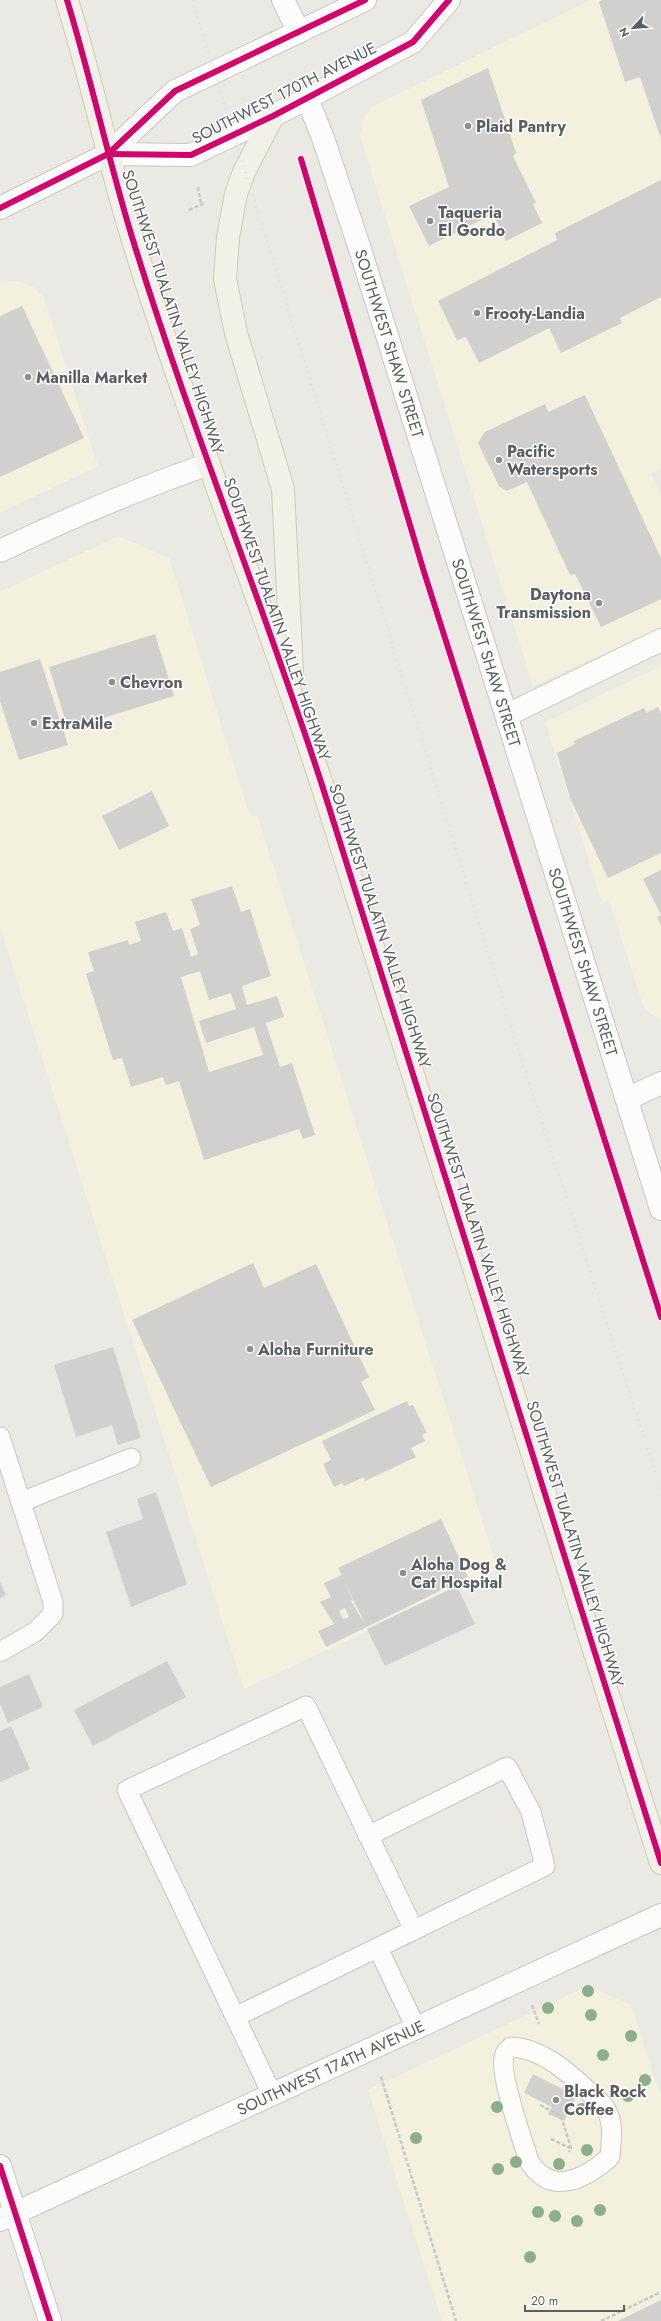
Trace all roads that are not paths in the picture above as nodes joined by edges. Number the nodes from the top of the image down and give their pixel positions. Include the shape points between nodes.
1 (67, 0) edge
2 (283, 0) edge
3 (365, 0) edge
4 (449, 0) edge
5 (299, 32) junction
6 (307, 98) junction
7 (273, 116) junction
8 (108, 154) junction
9 (0, 208) edge
10 (209, 464) junction
11 (0, 551) edge
12 (661, 640) edge
13 (293, 696) junction
14 (507, 715) junction
15 (661, 1083) edge
16 (628, 1099) junction
17 (655, 1169) edge
18 (661, 1209) edge
19 (0, 1437) edge
20 (131, 1458) dead end
21 (21, 1502) junction
22 (0, 1652) edge
23 (368, 1836) junction
24 (661, 1863) edge
25 (661, 1915) edge
26 (414, 1930) junction
27 (378, 1948) junction
28 (235, 2017) junction
29 (416, 2028) junction
30 (272, 2094) junction
31 (0, 2166) edge
32 (558, 2181) joint
33 (7, 2217) edge
34 (50, 2321) edge

1 - 8 main road, SOUTHWEST TUALATIN VALLEY HIGHWAY
2 - 5 street
3 - 5 street, SOUTHWEST 170TH AVENUE
4 - 6 street, SOUTHWEST 170TH AVENUE via 413,42
5 - 8 street, SOUTHWEST 170TH AVENUE via 175,91
6 - 7 street, SOUTHWEST 170TH AVENUE
6 - 14 street, SOUTHWEST SHAW STREET via 358,243
7 - 8 street, SOUTHWEST 170TH AVENUE via 191,155
7 - 13 main road via 244,172 236,194 228,236 225,279 238,341 283,489
8 - 9 street, SOUTHWEST 170TH AVENUE
8 - 10 main road, SOUTHWEST TUALATIN VALLEY HIGHWAY via 164,335
10 - 11 street via 82,512
10 - 13 main road, SOUTHWEST TUALATIN VALLEY HIGHWAY
12 - 14 street
13 - 24 main road, SOUTHWEST TUALATIN VALLEY HIGHWAY via 494,1326
14 - 16 street, SOUTHWEST SHAW STREET
15 - 16 street
16 - 17 street, SOUTHWEST SHAW STREET
17 - 18 street, SOUTHWEST SHAW STREET
19 - 21 lane
20 - 21 lane
21 - 22 lane via 53,1602 53,1614 35,1632
23 - 26 lane
23 - 26 lane via 507,1767 531,1812 545,1866
23 - 28 lane via 306,1706 127,1790
25 - 29 street, SOUTHWEST 174TH AVENUE
26 - 27 lane
27 - 28 lane
27 - 29 lane
28 - 30 lane
29 - 30 street, SOUTHWEST 174TH AVENUE
30 - 33 street, SOUTHWEST 174TH AVENUE
31 - 33 street
32 - 32 lane via 552,2181 536,2171 529,2160 506,2084 503,2063 505,2054 511,2047 522,2047 552,2062 575,2079 607,2110 612,2134 610,2156 580,2178
33 - 34 street

